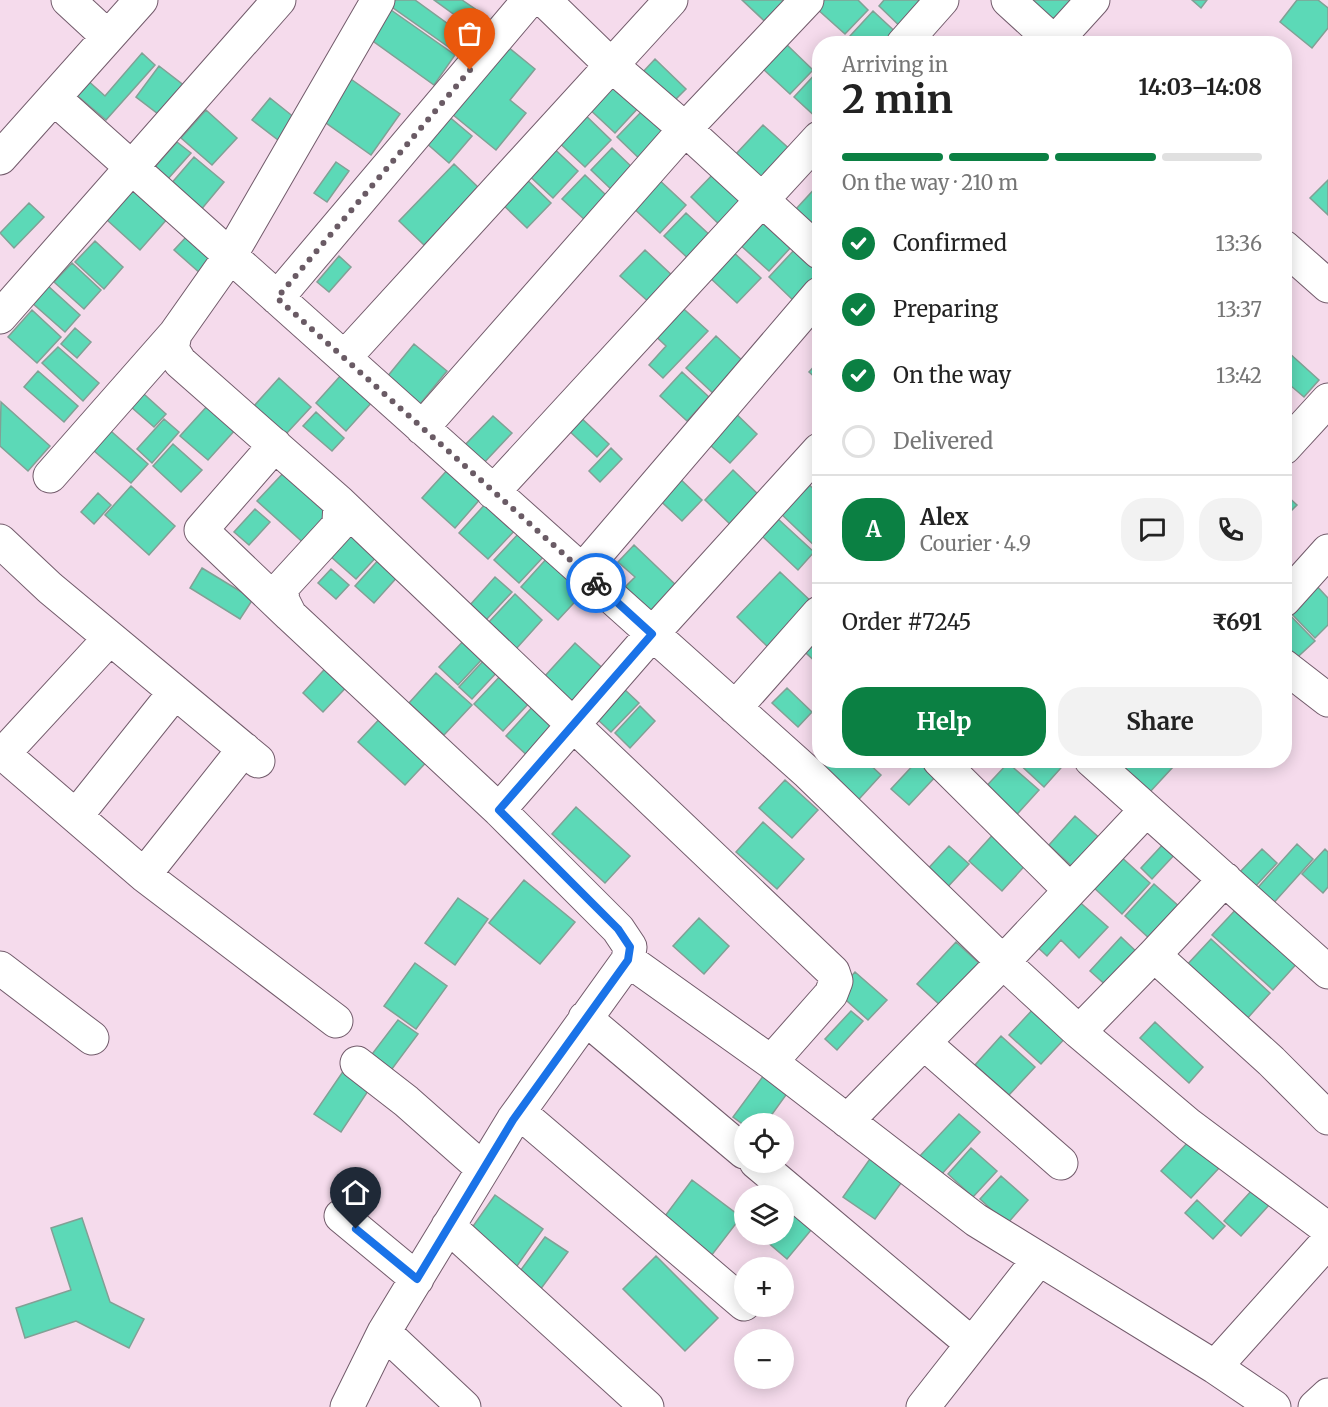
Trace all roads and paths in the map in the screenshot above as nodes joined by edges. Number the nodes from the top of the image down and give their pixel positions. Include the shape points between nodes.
1 (68, 0) edge
2 (141, 0) edge
3 (279, 0) edge
4 (378, 0) edge
5 (529, 0) edge
6 (544, 0) edge
7 (671, 0) edge
8 (807, 0) edge
9 (942, 0) edge
10 (1008, 0) edge
11 (1093, 0) edge
12 (910, 36) edge
13 (1047, 36) edge
14 (1061, 36) edge
15 (108, 37) junction
16 (610, 64) junction
17 (54, 99) junction
18 (685, 129) junction
19 (812, 146) edge
20 (0, 158) edge
21 (131, 168) junction
22 (763, 201) junction
23 (812, 246) edge
24 (1292, 254) edge
25 (230, 256) junction
26 (1328, 286) edge
27 (277, 298) junction
28 (812, 302) edge
29 (0, 317) edge
30 (175, 334) junction
31 (345, 357) junction
32 (1328, 400) edge
33 (422, 428) junction
34 (1292, 439) edge
35 (275, 445) junction
36 (812, 458) edge
37 (50, 476) dead end
38 (493, 492) junction
39 (340, 503) junction
40 (0, 541) edge
41 (1328, 551) edge
42 (582, 571) junction
43 (1292, 591) edge
44 (290, 615) junction
45 (812, 621) edge
46 (652, 634) junction
47 (110, 638) junction
48 (1292, 672) edge
49 (175, 692) junction
50 (1328, 700) edge
51 (735, 708) junction
52 (574, 725) junction
53 (2, 752) edge
54 (812, 765) edge
55 (815, 768) edge
56 (947, 768) edge
57 (1100, 768) edge
58 (499, 810) junction
59 (1146, 810) junction
60 (75, 816) junction
61 (144, 875) junction
62 (1225, 879) junction
63 (1069, 889) junction
64 (1154, 955) junction
65 (628, 960) junction
66 (1003, 962) junction
67 (0, 968) edge
68 (1328, 972) edge
69 (585, 1018) junction
70 (336, 1021) dead end
71 (1079, 1032) junction
72 (92, 1038) dead end
73 (924, 1043) junction
74 (771, 1062) junction
75 (357, 1063) dead end
76 (519, 1112) junction
77 (1328, 1118) edge
78 (847, 1121) junction
79 (734, 1144) edge
80 (1061, 1163) dead end
81 (483, 1169) junction
82 (769, 1173) edge
83 (341, 1216) dead end
84 (448, 1226) junction
85 (1328, 1229) edge
86 (1328, 1241) edge
87 (1039, 1259) junction
88 (417, 1279) junction
89 (734, 1295) edge
90 (384, 1332) junction
91 (972, 1344) junction
92 (1215, 1367) junction
93 (1328, 1395) edge
94 (347, 1407) edge
95 (464, 1407) edge
96 (647, 1407) edge
97 (923, 1407) edge
98 (1274, 1407) edge
99 (1315, 1407) edge

1 - 15 street
2 - 15 street
3 - 21 street
4 - 25 street
5 - 27 street
6 - 16 street
7 - 16 street
8 - 18 street
9 - 12 street
10 - 13 street
11 - 14 street
15 - 17 street
16 - 18 street
16 - 31 street
17 - 20 street
17 - 21 street
18 - 22 street
18 - 33 street
19 - 22 street
21 - 25 street
21 - 29 street
22 - 23 street
22 - 38 street
24 - 26 street
25 - 27 street
25 - 30 street
27 - 31 street
28 - 42 street
30 - 35 street via 172,349 180,362
30 - 37 street
31 - 33 street
32 - 34 street
33 - 38 street
35 - 39 street
35 - 44 street via 201,530
36 - 46 street
38 - 42 street
39 - 44 street via 337,527 283,586 282,600
39 - 52 street
40 - 47 street
41 - 43 street
42 - 46 street
44 - 58 street
45 - 51 street
46 - 51 street
46 - 52 street
47 - 49 street
47 - 53 street
48 - 50 street
49 - 60 street
49 - 61 street via 251,755
51 - 54 street
52 - 58 street
52 - 74 street via 832,972 836,981 831,994
53 - 60 street
55 - 66 street
56 - 63 street
57 - 59 street
58 - 65 street via 618,929 630,947
59 - 62 street
59 - 63 street
60 - 61 street
61 - 70 street
62 - 64 street
62 - 68 street
63 - 66 street
64 - 71 street
64 - 77 street
65 - 69 street
65 - 74 street
66 - 71 street
66 - 73 street
67 - 72 street
69 - 76 street
69 - 79 street
71 - 85 street via 1189,1125
73 - 78 street
73 - 80 street
74 - 78 street
75 - 81 street
76 - 81 street
76 - 89 street
78 - 87 street via 976,1220
81 - 84 street
82 - 91 street
83 - 88 street
84 - 88 street
84 - 96 street
86 - 92 street
87 - 91 street
87 - 92 street
88 - 90 street
90 - 94 street
90 - 95 street
91 - 97 street
92 - 98 street
93 - 99 street

